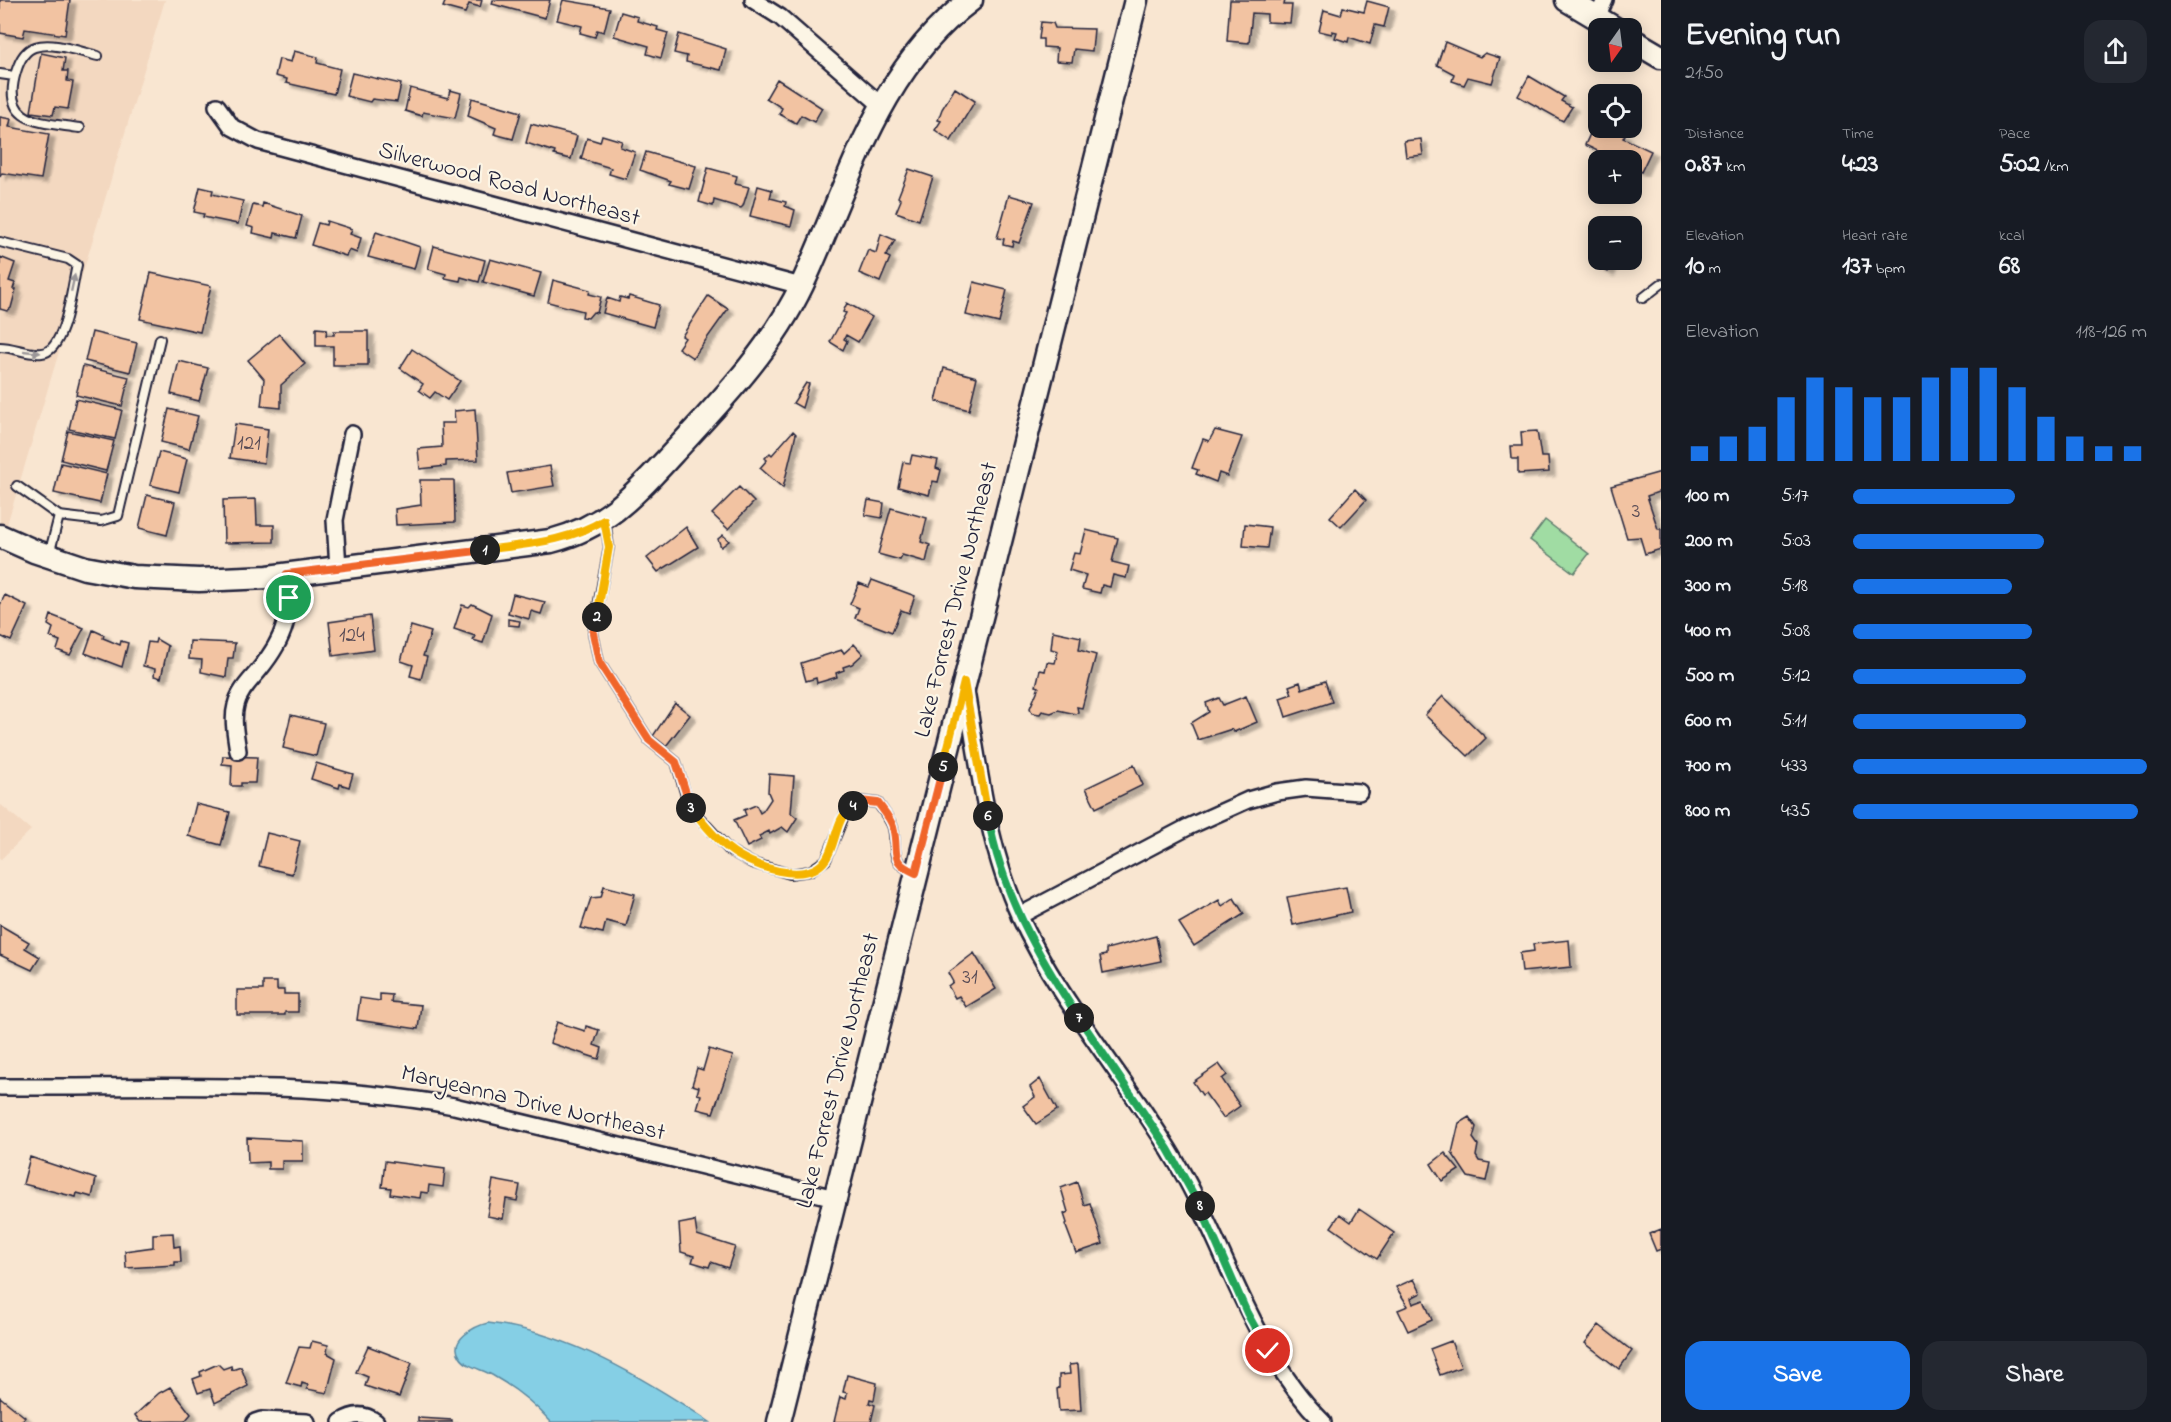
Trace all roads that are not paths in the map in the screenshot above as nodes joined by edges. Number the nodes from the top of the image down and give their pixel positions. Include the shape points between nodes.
1 (753, 0) edge
2 (970, 0) edge
3 (1136, 0) edge
4 (1567, 0) edge
5 (1605, 16) edge
6 (1642, 46) edge
7 (98, 56) dead end
8 (1661, 57) edge
9 (0, 74) edge
10 (14, 76) junction
11 (217, 106) dead end
12 (882, 106) junction
13 (80, 128) dead end
14 (0, 242) edge
15 (1661, 284) edge
16 (801, 286) junction
17 (1643, 298) dead end
18 (160, 339) dead end
19 (0, 347) edge
20 (352, 434) dead end
21 (17, 486) dead end
22 (59, 516) junction
23 (604, 520) junction
24 (0, 536) edge
25 (49, 556) junction
26 (338, 568) junction
27 (287, 574) junction
28 (964, 682) junction
29 (238, 751) dead end
30 (1359, 792) dead end
31 (916, 873) junction
32 (1019, 916) junction
33 (0, 1087) edge
34 (835, 1198) junction
35 (255, 1422) edge
36 (307, 1422) edge
37 (341, 1422) edge
38 (376, 1422) edge
39 (779, 1422) edge
40 (1323, 1422) edge

1 - 12 street via 780,18
2 - 12 street via 928,38 902,71
3 - 28 street, Lake Forrest Drive Northeast
4 - 5 street
6 - 8 street
7 - 10 lane via 51,46 35,47 27,52
9 - 10 lane
10 - 13 lane via 9,100 20,116
11 - 16 street, Silverwood Road Northeast via 232,127 258,141
12 - 16 street
19 -> 14 lane via 38,353 52,349 64,327 77,265 68,259
15 - 17 lane
16 - 23 street via 745,375 630,500
18 - 22 lane via 118,516 101,521
20 - 26 street via 335,520
21 - 22 lane
22 - 25 lane
23 - 26 street via 551,541
23 - 31 lane via 609,547 593,633 599,662 649,740 676,762 689,806 701,821 729,850 752,863 790,874 810,870 826,860 847,809 860,801 878,803 893,826 896,860 901,867
24 - 25 street
25 - 27 street via 85,568 134,577 232,579
26 - 27 street
27 - 29 street via 289,605 282,636 236,702
28 - 31 street, Lake Forrest Drive Northeast
28 - 32 street via 991,837
30 - 32 street via 1306,788 1248,800 1188,827
31 - 34 street, Lake Forrest Drive Northeast
32 - 40 street via 1062,992 1186,1178 1247,1313 1279,1370
33 - 34 street, Maryeanna Drive Northeast via 330,1090 393,1095 454,1106
34 - 39 street, Lake Forrest Drive Northeast
35 - 36 street
37 - 38 street via 357,1415

